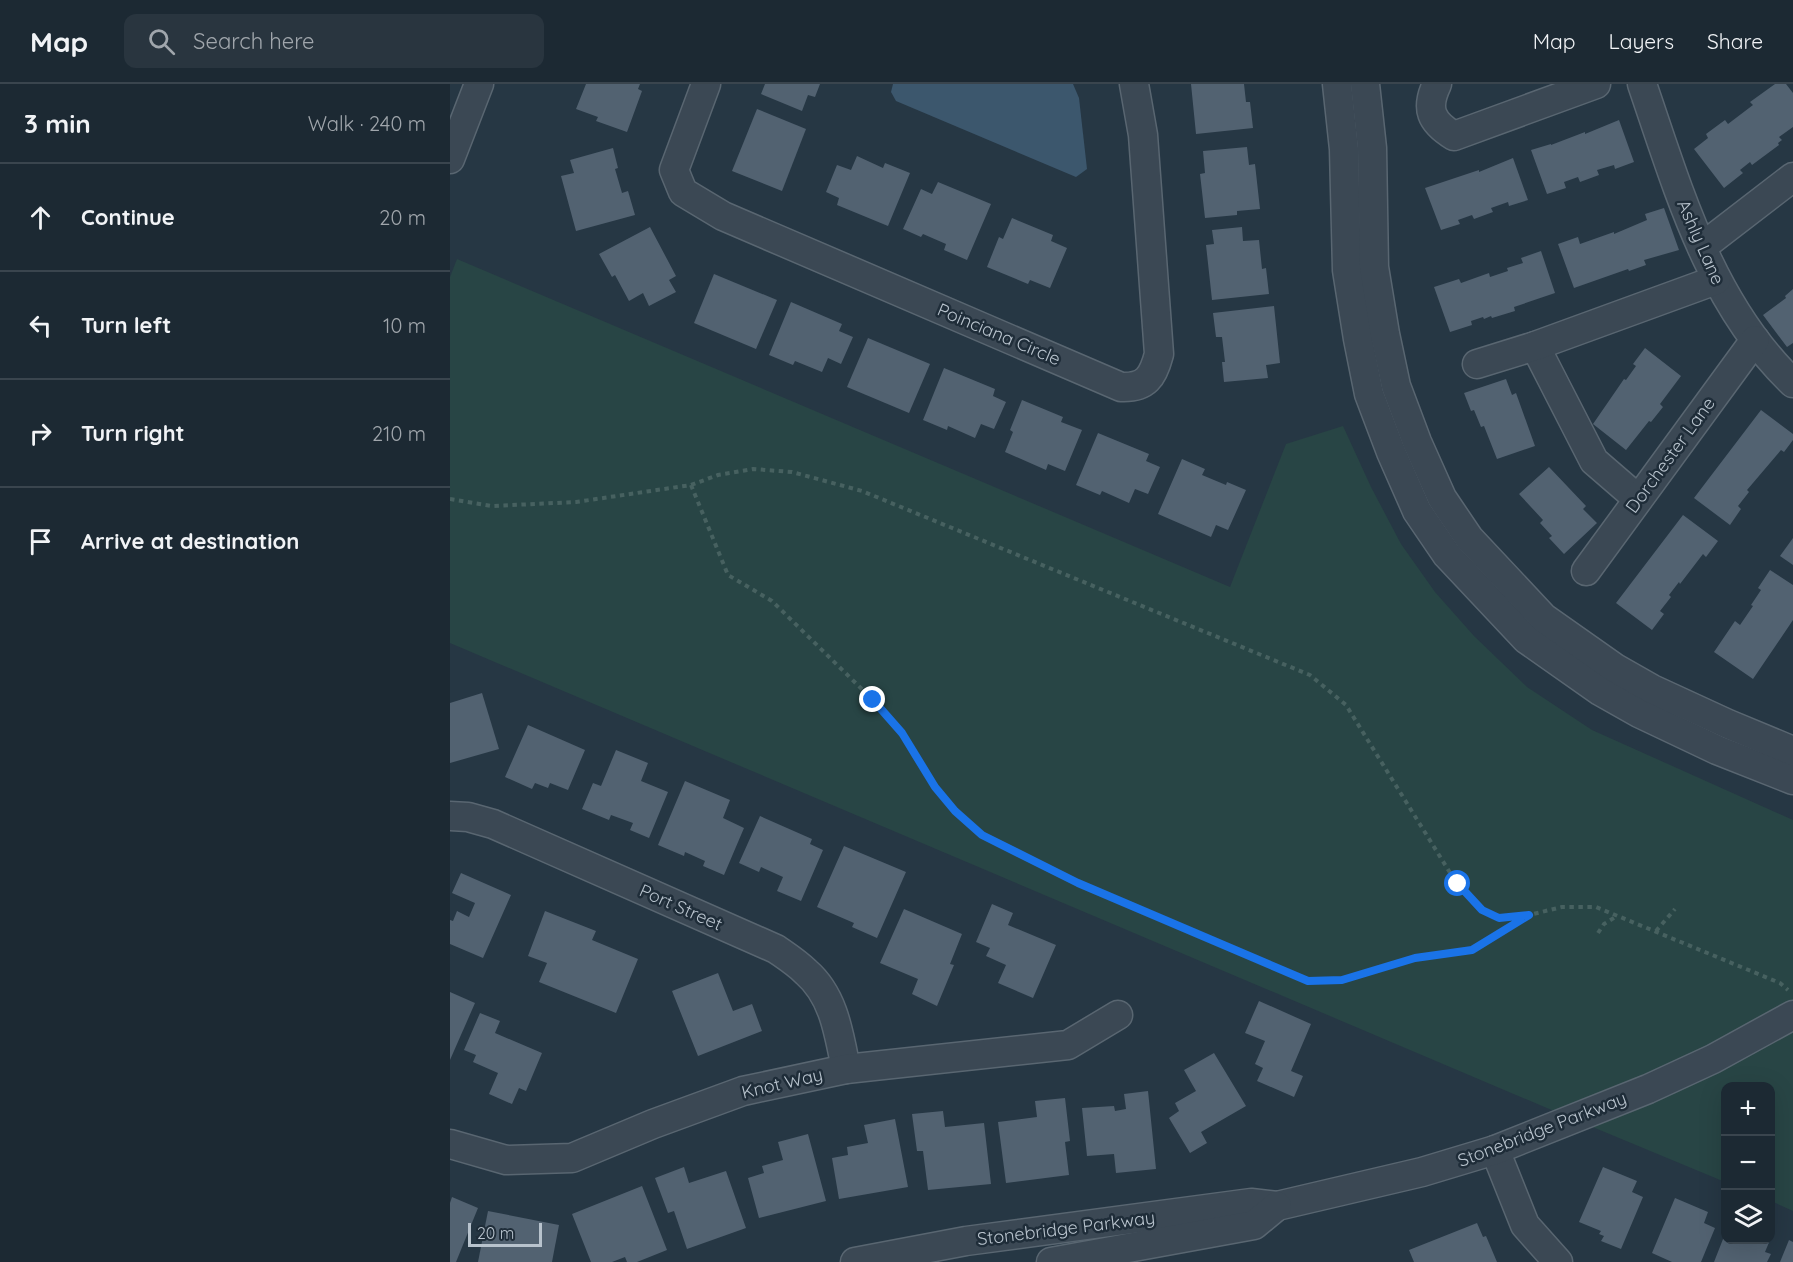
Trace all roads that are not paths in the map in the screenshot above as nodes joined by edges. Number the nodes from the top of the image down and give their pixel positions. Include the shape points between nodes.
1 (479, 84) edge
2 (706, 84) edge
3 (1134, 84) edge
4 (1337, 84) edge
5 (1365, 84) edge
6 (1437, 84) edge
7 (1596, 84) edge
8 (1642, 84) edge
9 (450, 159) edge
10 (1793, 177) edge
11 (1702, 247) junction
12 (1716, 280) junction
13 (1755, 340) junction
14 (1534, 346) junction
15 (1477, 364) dead end
16 (1793, 383) edge
17 (1638, 499) junction
18 (1586, 571) dead end
19 (1793, 751) edge
20 (1793, 780) edge
21 (450, 816) edge
22 (1118, 1015) dead end
23 (1793, 1015) edge
24 (846, 1068) junction
25 (450, 1144) edge
26 (1495, 1150) junction
27 (1136, 1242) edge
28 (855, 1262) edge
29 (1051, 1262) edge
30 (1558, 1262) edge

1 - 9 street
2 - 3 street, Poinciana Circle via 674,170 683,192 723,216 1121,387 1155,389 1159,354 1143,135
4 - 20 street via 1344,149 1347,270 1358,339 1370,394 1417,511 1447,555 1526,639 1639,713
5 - 19 street via 1372,148 1374,267 1385,333 1396,386 1442,498 1469,538 1544,618 1652,689
6 - 7 street via 1430,99 1432,115 1440,128 1454,135
8 - 11 street, Ashly Lane
10 - 11 street
11 - 12 street, Ashly Lane
12 - 13 street, Ashly Lane
12 - 14 street
13 - 16 street, Ashly Lane
13 - 17 street, Dorchester Lane
14 - 15 street
14 - 17 street via 1594,461
17 - 18 street, Dorchester Lane
21 - 24 street, Port Street via 493,824 776,949 808,973 830,1003
22 - 24 street, Knot Way via 1068,1045
23 - 26 street, Stonebridge Parkway via 1657,1085
24 - 25 street, Knot Way via 743,1091 572,1158 506,1160
26 - 27 street, Stonebridge Parkway via 1422,1172 1277,1206 1254,1225
26 - 30 street via 1525,1225
27 - 28 street, Stonebridge Parkway via 966,1240
27 - 29 street, Stonebridge Parkway

